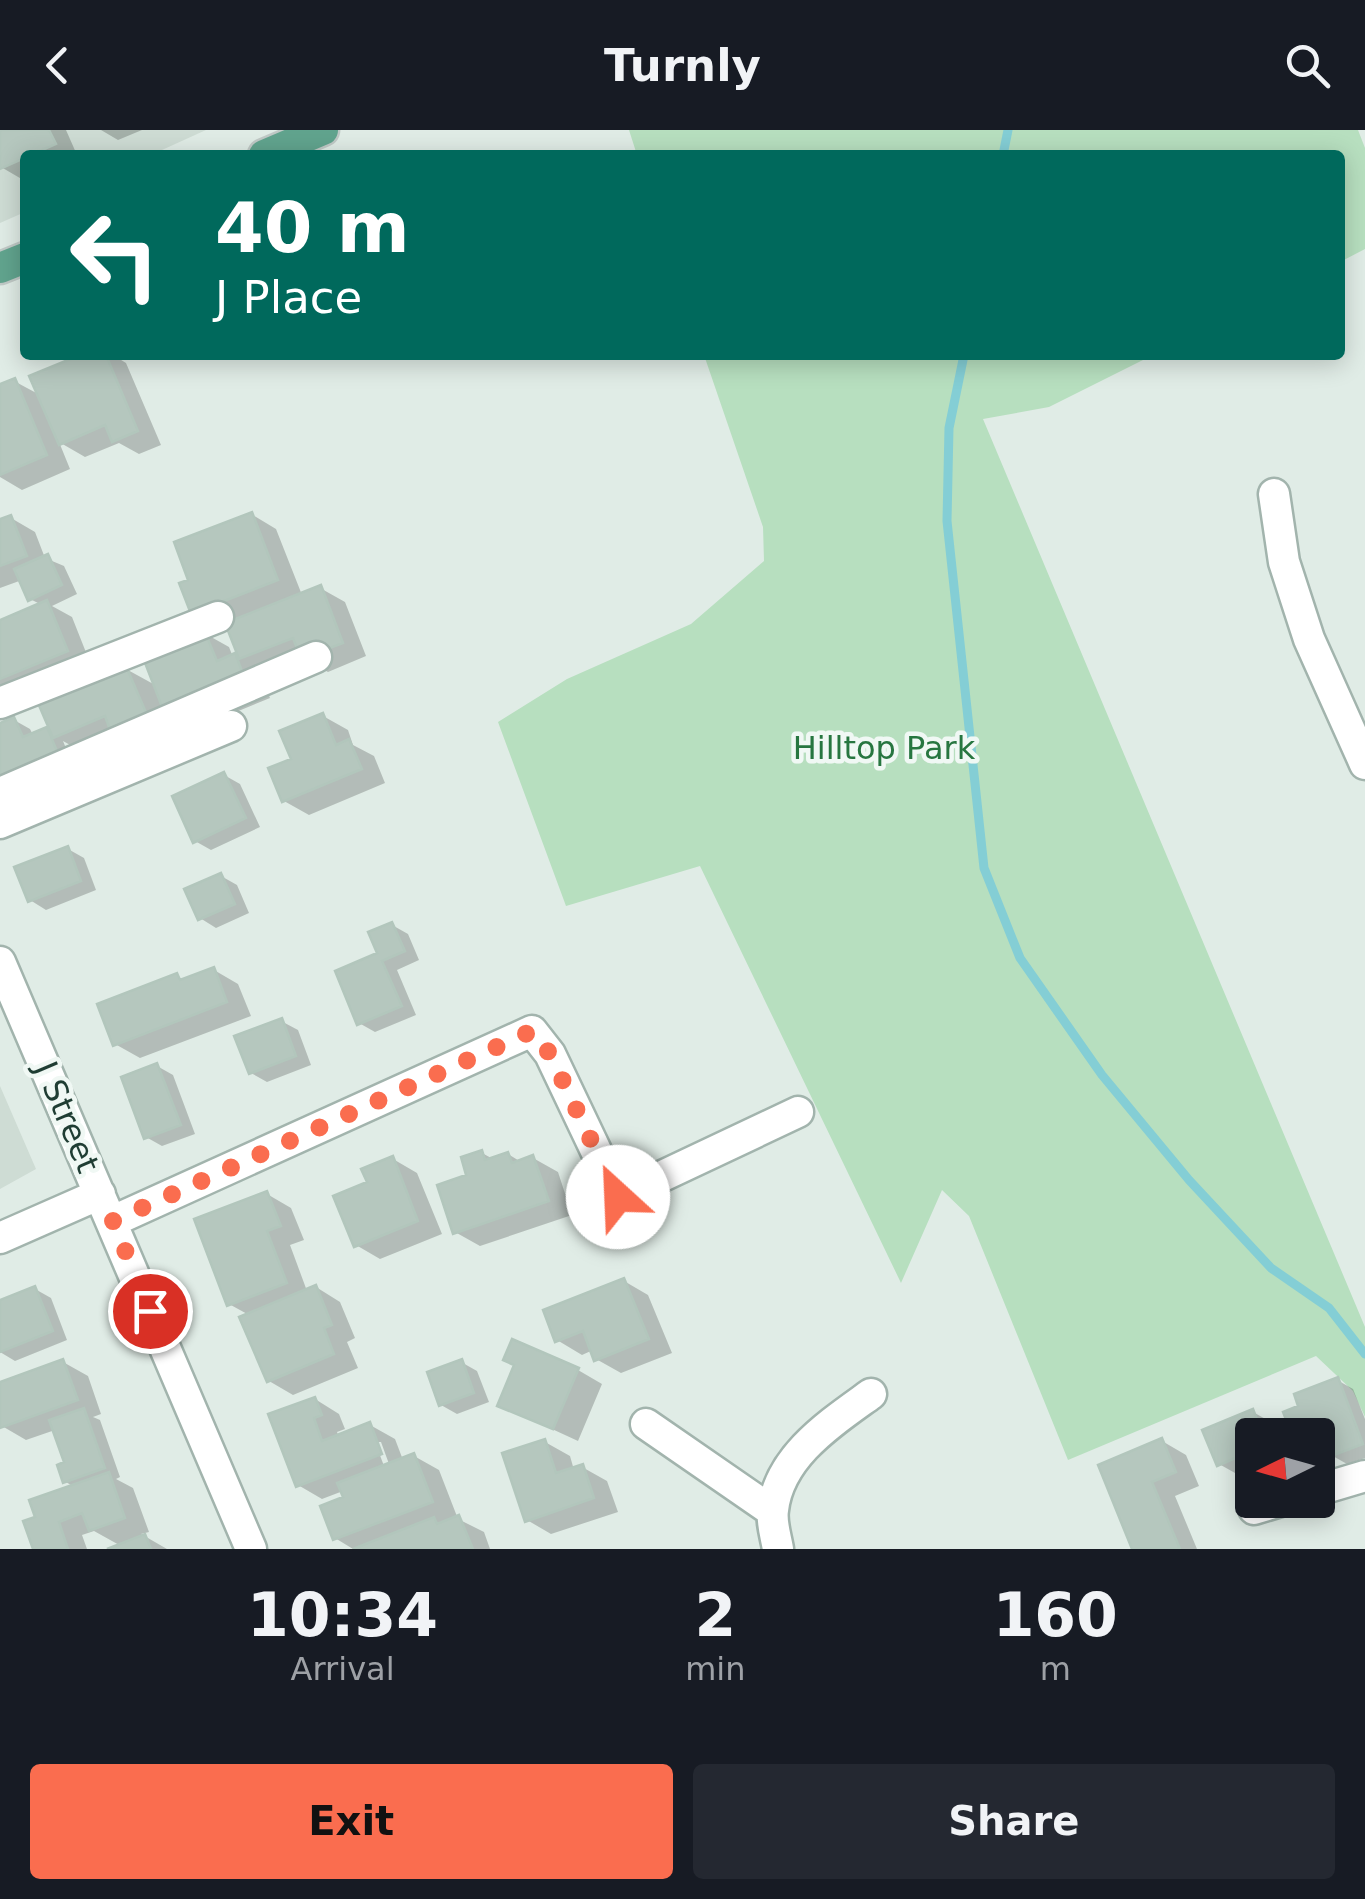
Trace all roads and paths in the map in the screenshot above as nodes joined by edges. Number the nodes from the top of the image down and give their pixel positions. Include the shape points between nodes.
1 (323, 130) edge
2 (276, 150) edge
3 (1274, 494) dead end
4 (218, 616) dead end
5 (316, 657) dead end
6 (0, 702) edge
7 (231, 726) dead end
8 (1365, 764) edge
9 (0, 793) edge
10 (0, 822) edge
11 (0, 962) edge
12 (798, 1112) dead end
13 (106, 1208) junction
14 (0, 1238) edge
15 (870, 1394) dead end
16 (646, 1424) dead end
17 (1365, 1476) edge
18 (1335, 1485) edge
19 (772, 1511) junction
20 (251, 1549) edge
21 (778, 1549) edge

1 - 2 main road
3 - 8 street via 1284,562 1309,638
4 - 6 street
5 - 9 street
7 - 10 street
11 - 13 street, J Street
12 - 13 street via 618,1197 550,1054 532,1031
13 - 14 street
13 - 20 street, J Street
15 - 19 street via 814,1436 786,1472
16 - 19 street
17 - 18 street
19 - 21 street

